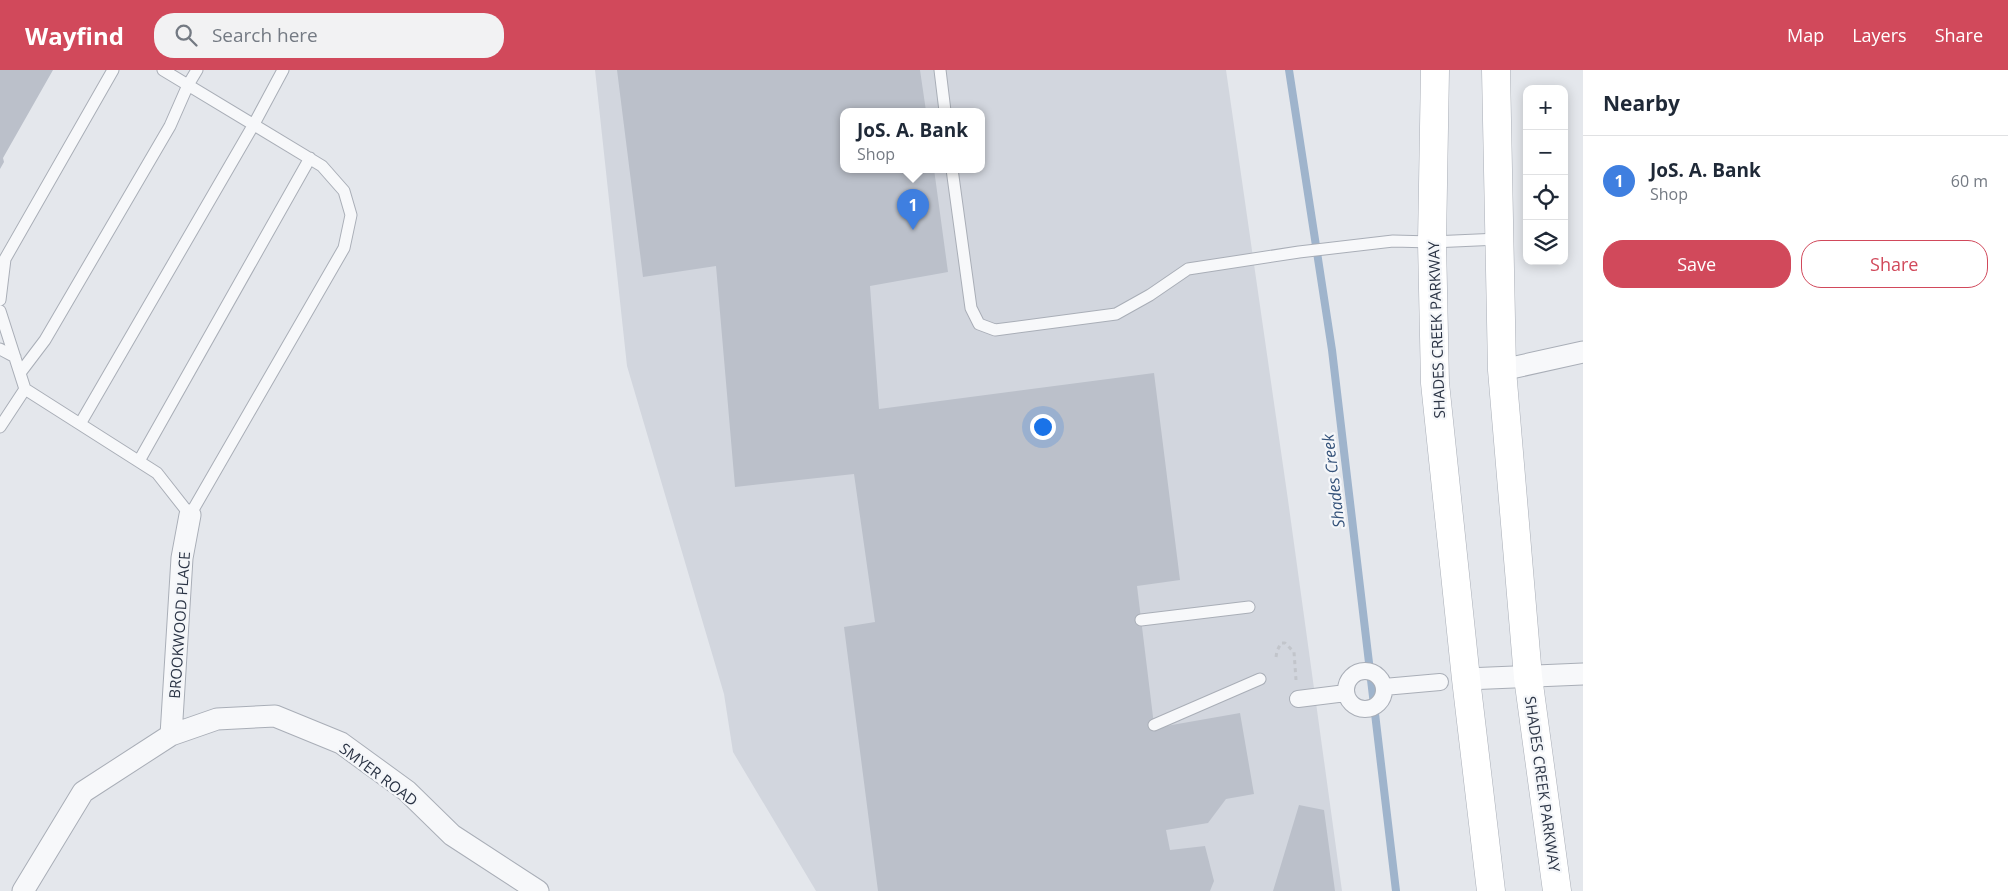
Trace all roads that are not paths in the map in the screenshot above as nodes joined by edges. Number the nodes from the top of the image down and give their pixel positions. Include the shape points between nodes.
1 (113, 70) edge
2 (163, 70) edge
3 (197, 70) edge
4 (283, 70) edge
5 (940, 70) edge
6 (1435, 70) edge
7 (1496, 70) edge
8 (188, 85) junction
9 (945, 108) edge
10 (254, 124) junction
11 (310, 158) junction
12 (953, 173) edge
13 (1499, 239) junction
14 (1432, 242) junction
15 (2, 258) edge
16 (0, 300) edge
17 (0, 311) edge
18 (0, 349) edge
19 (1583, 352) edge
20 (15, 357) junction
21 (1502, 370) junction
22 (20, 373) junction
23 (25, 389) junction
24 (80, 424) junction
25 (0, 428) edge
26 (139, 461) junction
27 (190, 514) junction
28 (1249, 607) dead end
29 (1141, 620) dead end
30 (1583, 674) edge
31 (1528, 677) junction
32 (1260, 679) dead end
33 (1453, 680) junction
34 (1384, 686) junction
35 (1346, 693) junction
36 (1298, 699) road end
37 (1154, 725) dead end
38 (171, 735) junction
39 (23, 891) edge
40 (538, 891) edge
41 (1491, 891) edge
42 (1557, 891) edge

1 - 15 lane
2 - 8 lane
3 - 8 lane
4 - 10 lane
5 - 9 lane
6 - 14 main road, SHADES CREEK PARKWAY
7 - 13 main road, SHADES CREEK PARKWAY
8 - 10 lane
8 - 22 lane via 170,126 45,340
10 - 11 lane
10 - 24 lane
11 - 26 lane
11 - 27 lane via 344,190 351,216 344,248
12 - 14 lane via 971,308 980,324 995,330 1116,314 1188,269 1393,241
13 - 14 lane
13 - 21 main road, SHADES CREEK PARKWAY
14 - 33 main road, SHADES CREEK PARKWAY via 1435,383
15 - 16 lane
17 - 20 lane
18 - 20 lane
19 - 21 street
20 - 22 lane
21 - 31 main road, SHADES CREEK PARKWAY
22 - 23 lane
23 - 24 lane
23 - 25 lane
24 - 26 lane
26 - 27 lane via 157,473
27 - 38 street, BROOKWOOD PLACE via 182,558
28 - 29 lane
30 - 31 street
31 - 33 street, SHADES CREEK PARKWAY
31 - 42 main road, SHADES CREEK PARKWAY
32 - 37 lane
33 - 34 street
33 - 41 main road, SHADES CREEK PARKWAY
34 - 35 street via 1372,672 1360,672 1350,679
34 - 35 street via 1382,699 1367,709 1355,706
35 - 36 street
38 - 39 street, SMYER ROAD via 83,792
38 - 40 street, SMYER ROAD via 217,719 276,716 341,743 407,792 452,835

